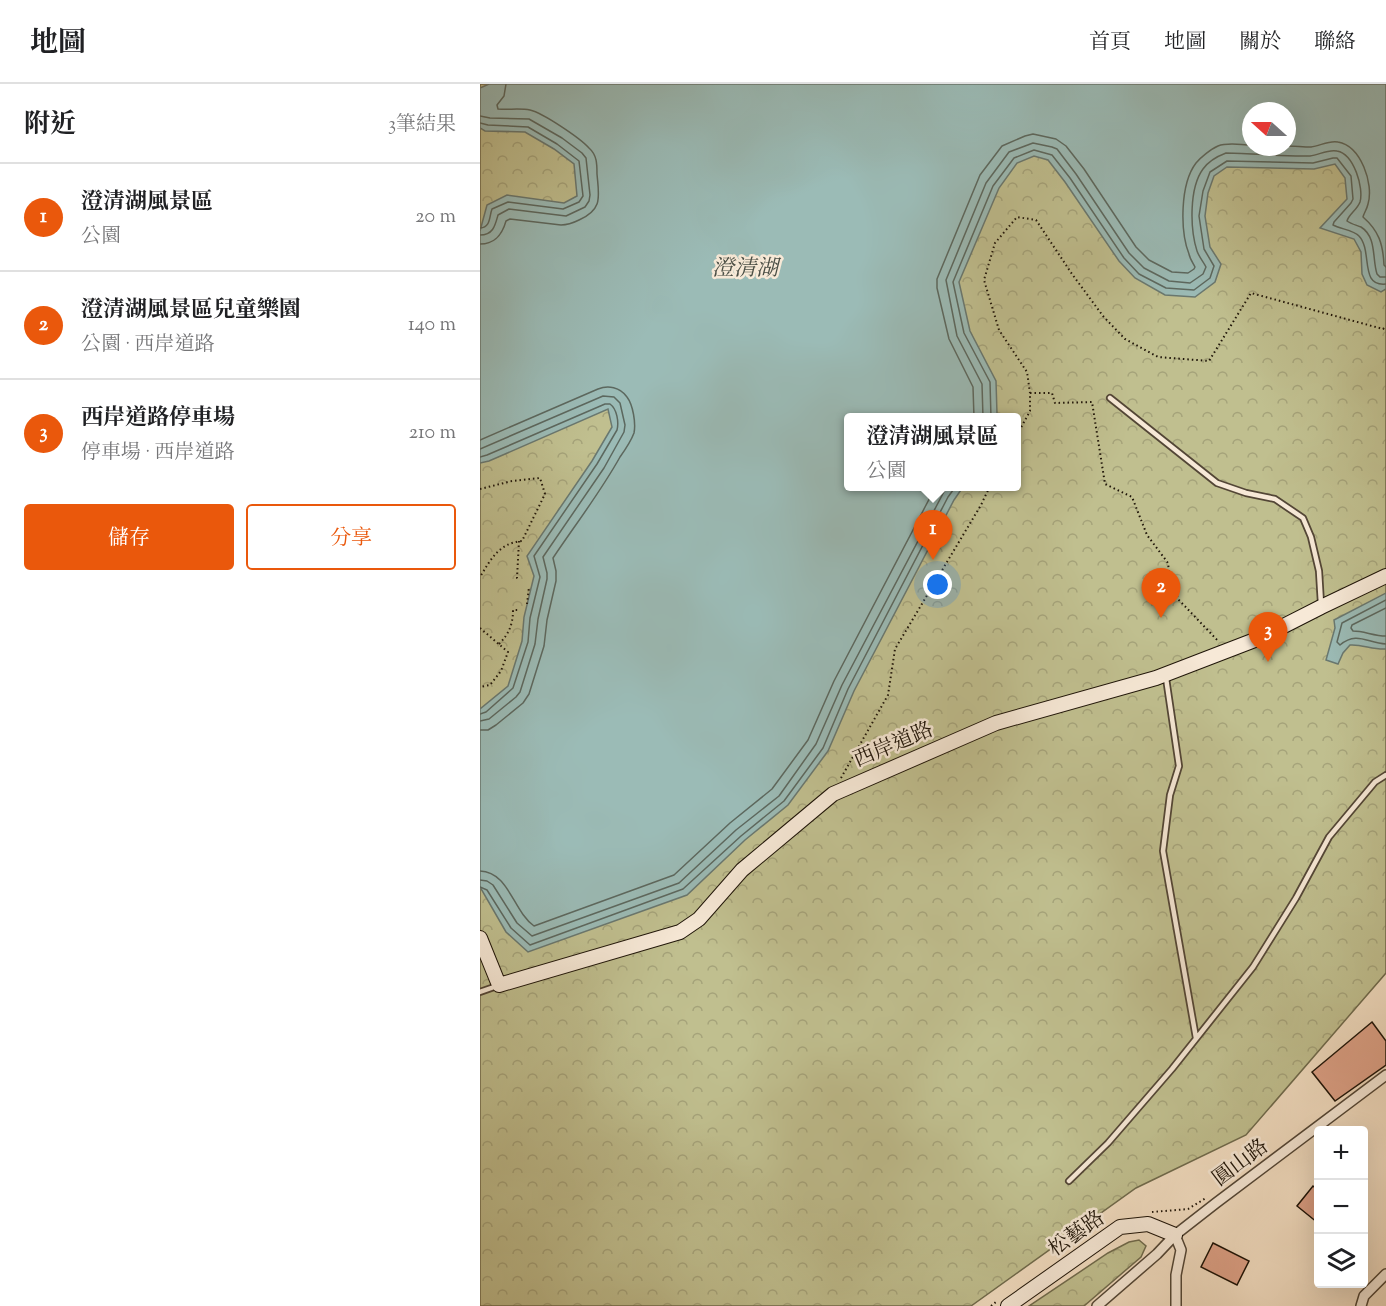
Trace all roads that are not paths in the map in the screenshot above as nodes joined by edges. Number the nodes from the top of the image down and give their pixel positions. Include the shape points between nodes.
1 (1110, 398) dead end
2 (1386, 576) edge
3 (1321, 607) junction
4 (1165, 675) junction
5 (1386, 775) edge
6 (480, 938) edge
7 (499, 985) junction
8 (480, 992) edge
9 (1196, 1038) junction
10 (1386, 1075) edge
11 (1069, 1180) dead end
12 (1175, 1235) junction
13 (1386, 1274) edge
14 (1008, 1306) edge
15 (1097, 1306) edge
16 (1176, 1306) edge
17 (1360, 1306) edge

1 - 3 lane via 1217,483 1275,499 1303,518 1319,571
2 - 3 street, 西岸道路
3 - 4 street, 西岸道路 via 1260,638
4 - 7 street, 西岸道路 via 996,723 833,794 742,870 699,919 680,932
4 - 9 lane via 1179,766 1170,795 1163,851
5 - 9 lane via 1375,782 1329,837 1253,967
6 - 7 street
7 - 8 lane
9 - 11 lane via 1108,1143
10 - 12 street, 圓山路
12 - 14 street, 松藝路 via 1148,1224 1120,1227
12 - 15 street, 圓山路
12 - 16 street via 1181,1250
13 - 17 street via 1364,1296

